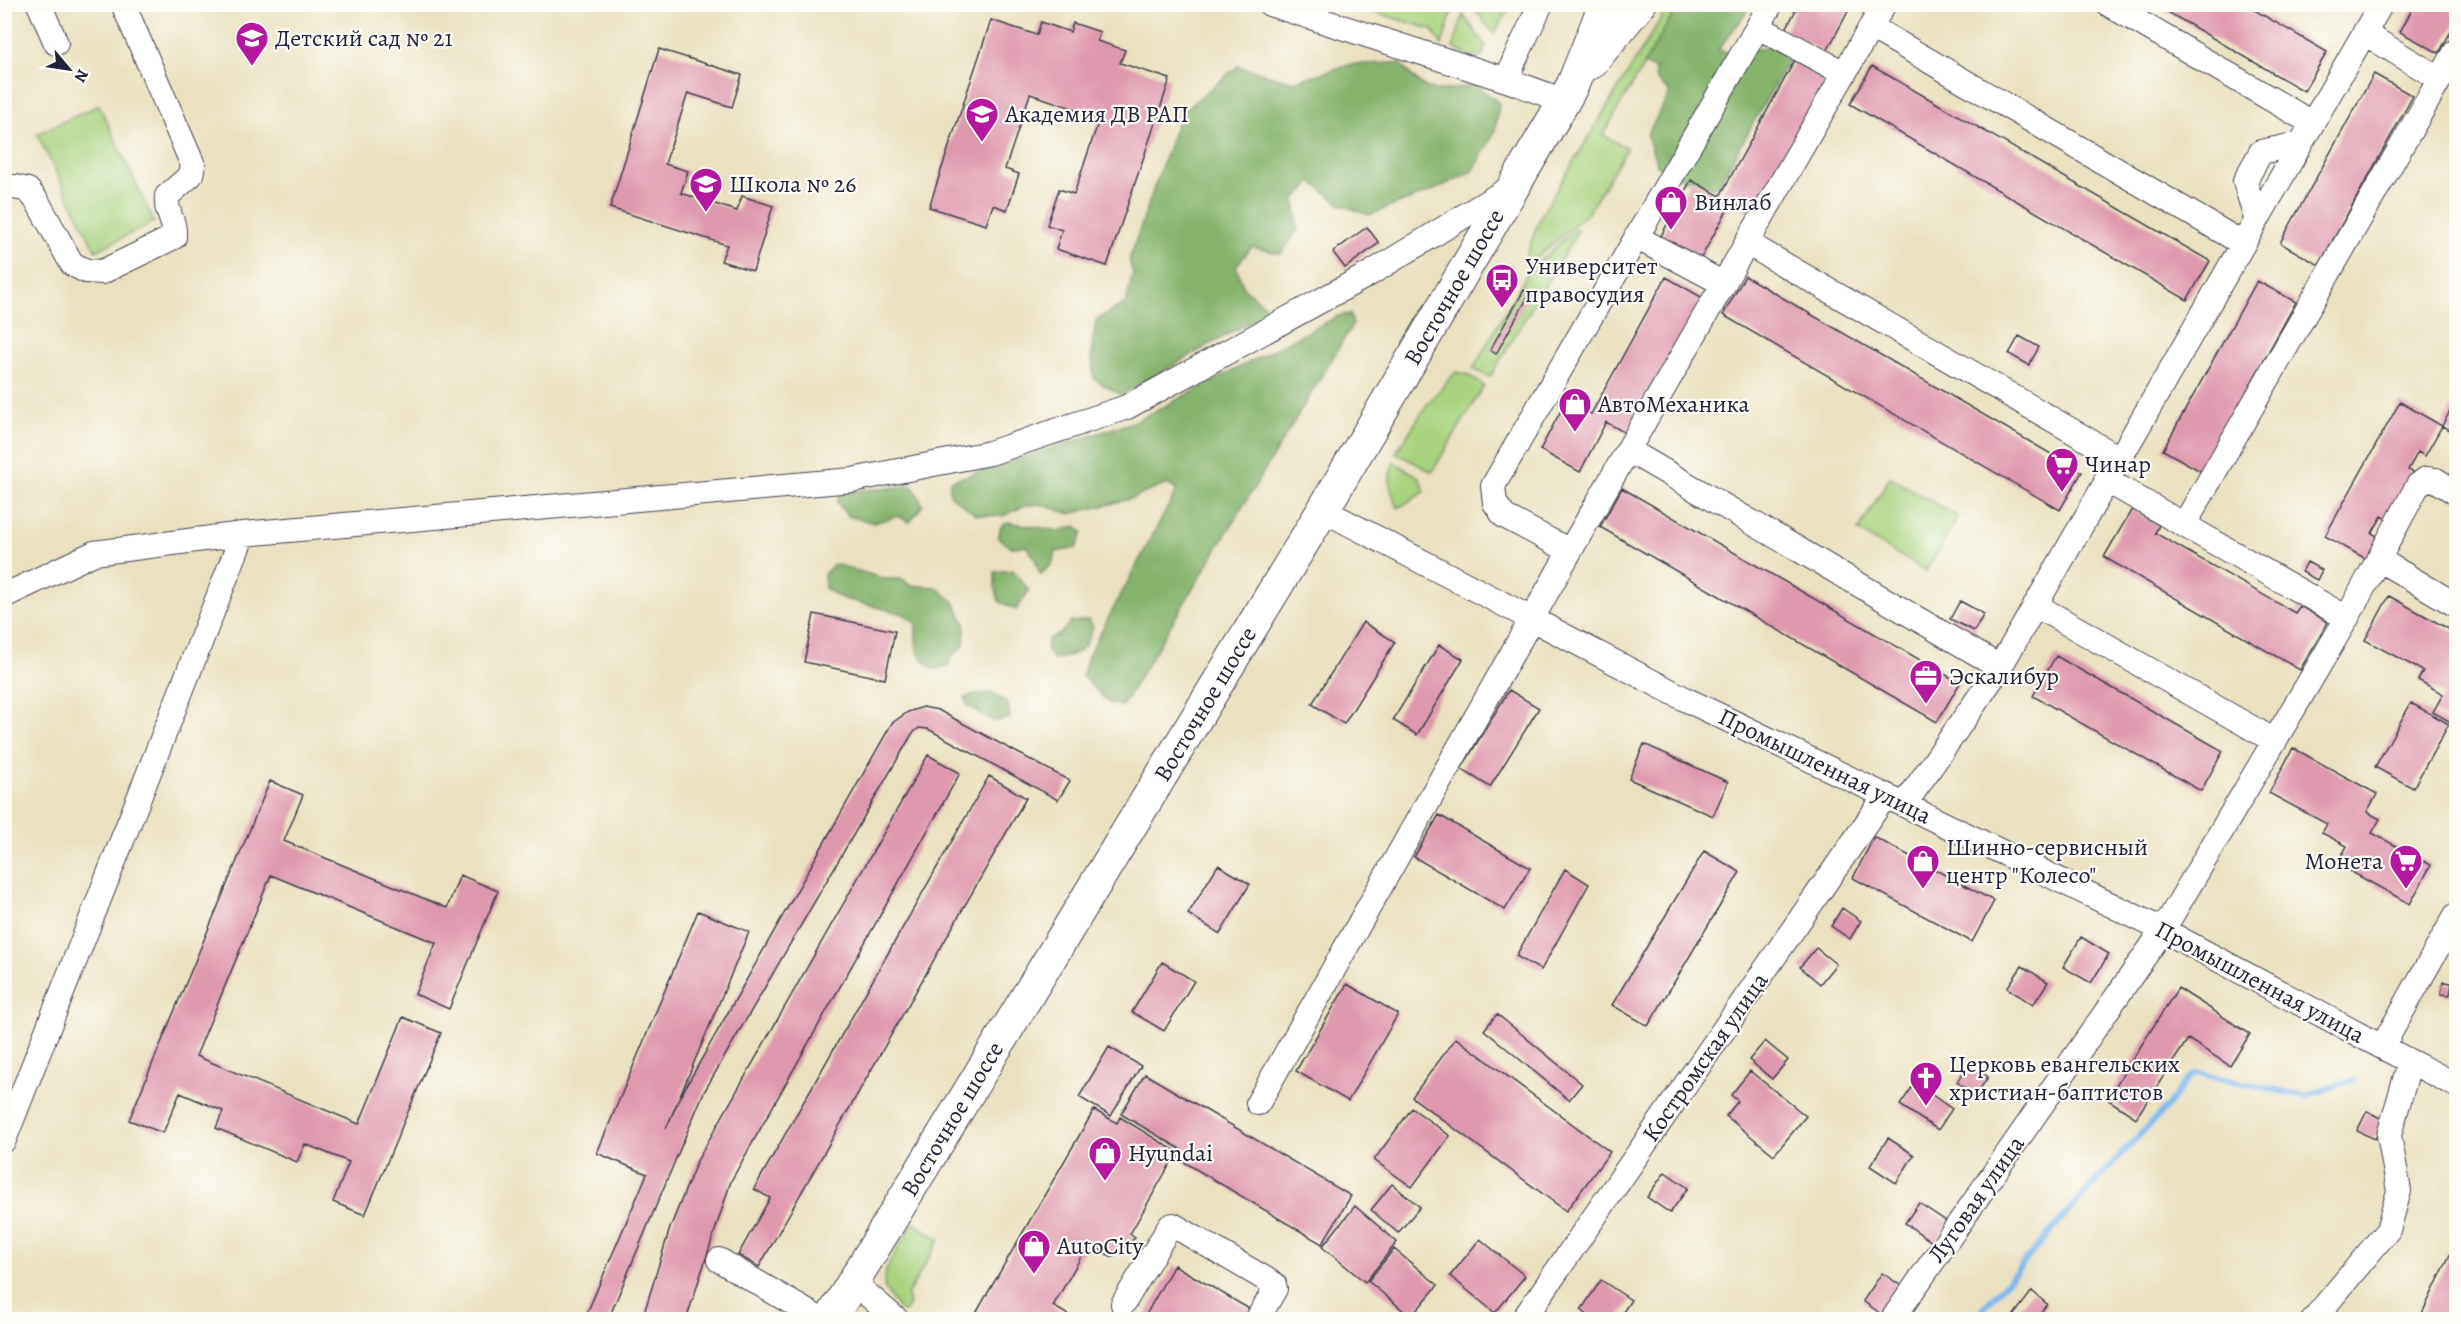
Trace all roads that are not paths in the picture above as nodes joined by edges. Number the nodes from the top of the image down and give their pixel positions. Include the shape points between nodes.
1 (39, 4) edge
2 (123, 4) edge
3 (1270, 4) edge
4 (1540, 4) edge
5 (1605, 4) edge
6 (1640, 4) edge
7 (1771, 4) edge
8 (1884, 4) edge
9 (2108, 4) edge
10 (2380, 4) edge
11 (1758, 27) junction
12 (1871, 27) junction
13 (2364, 33) junction
14 (56, 43) dead end
15 (2457, 51) edge
16 (1844, 73) junction
17 (2440, 79) junction
18 (1507, 80) junction
19 (1568, 92) junction
20 (2312, 123) junction
21 (1513, 186) junction
22 (4, 188) edge
23 (1636, 237) junction
24 (1747, 243) junction
25 (2242, 243) junction
26 (1724, 284) junction
27 (1628, 450) junction
28 (2119, 458) junction
29 (2106, 480) junction
30 (2457, 493) edge
31 (1323, 510) junction
32 (2184, 525) junction
33 (243, 534) junction
34 (1570, 551) junction
35 (2379, 559) junction
36 (4, 596) edge
37 (2035, 605) junction
38 (2457, 605) edge
39 (1532, 618) junction
40 (2347, 618) junction
41 (2000, 667) junction
42 (2274, 741) junction
43 (1895, 799) junction
44 (2457, 915) edge
45 (2163, 930) junction
46 (2382, 1047) junction
47 (2410, 1062) junction
48 (2457, 1085) edge
49 (1258, 1103) dead end
50 (4, 1140) edge
51 (719, 1260) dead end
52 (852, 1281) junction
53 (1123, 1304) dead end
54 (821, 1320) edge
55 (830, 1320) edge
56 (897, 1320) edge
57 (1257, 1320) edge
58 (1523, 1320) edge
59 (1892, 1320) edge
60 (2313, 1320) edge

1 - 14 street
2 - 22 street via 193,165 191,175 167,196 165,208 176,227 174,237 102,272 86,271 72,264 27,190
3 - 18 street
4 - 18 street
5 - 19 main road
6 - 19 main road
7 - 11 street
8 - 12 street
9 - 20 street
10 - 13 street, Костромская улица
11 - 16 street
11 - 23 street
12 - 16 street
12 - 25 street
13 - 17 street
13 - 20 street, Костромская улица
15 - 17 street
16 - 24 street
17 - 32 street
18 - 19 street
19 - 21 main road, Восточное шоссе
20 - 25 street, Костромская улица
21 - 31 main road, Восточное шоссе
21 - 33 street via 1371,273 1127,407 990,453 852,480
23 - 26 street
23 - 34 street via 1493,486 1495,503 1504,516
24 - 26 street
24 - 28 street
25 - 28 street, Костромская улица
26 - 27 street
27 - 34 street
27 - 41 street
28 - 29 street, Костромская улица
29 - 32 street
29 - 37 street, Костромская улица
30 - 35 street, Луговая улица via 2436,480 2426,479 2418,484
31 - 39 street, Промышленная улица
31 - 52 main road, Восточное шоссе
32 - 40 street
33 - 36 street via 94,554
33 - 50 street
34 - 39 street
35 - 38 street
35 - 40 street, Луговая улица
37 - 41 street, Костромская улица
37 - 42 street
39 - 43 street, Промышленная улица via 1685,699
39 - 49 street
40 - 42 street, Луговая улица
41 - 43 street, Костромская улица
42 - 45 street, Луговая улица
43 - 45 street, Промышленная улица
43 - 58 street, Костромская улица
44 - 46 street
45 - 46 street, Промышленная улица
45 - 59 street, Луговая улица
46 - 47 street, Промышленная улица
47 - 48 street, Промышленная улица
47 - 60 street via 2389,1135 2399,1191 2388,1230
51 - 54 street
52 - 55 main road, Восточное шоссе
52 - 56 street
53 - 57 street via 1173,1225 1274,1284 1275,1289

